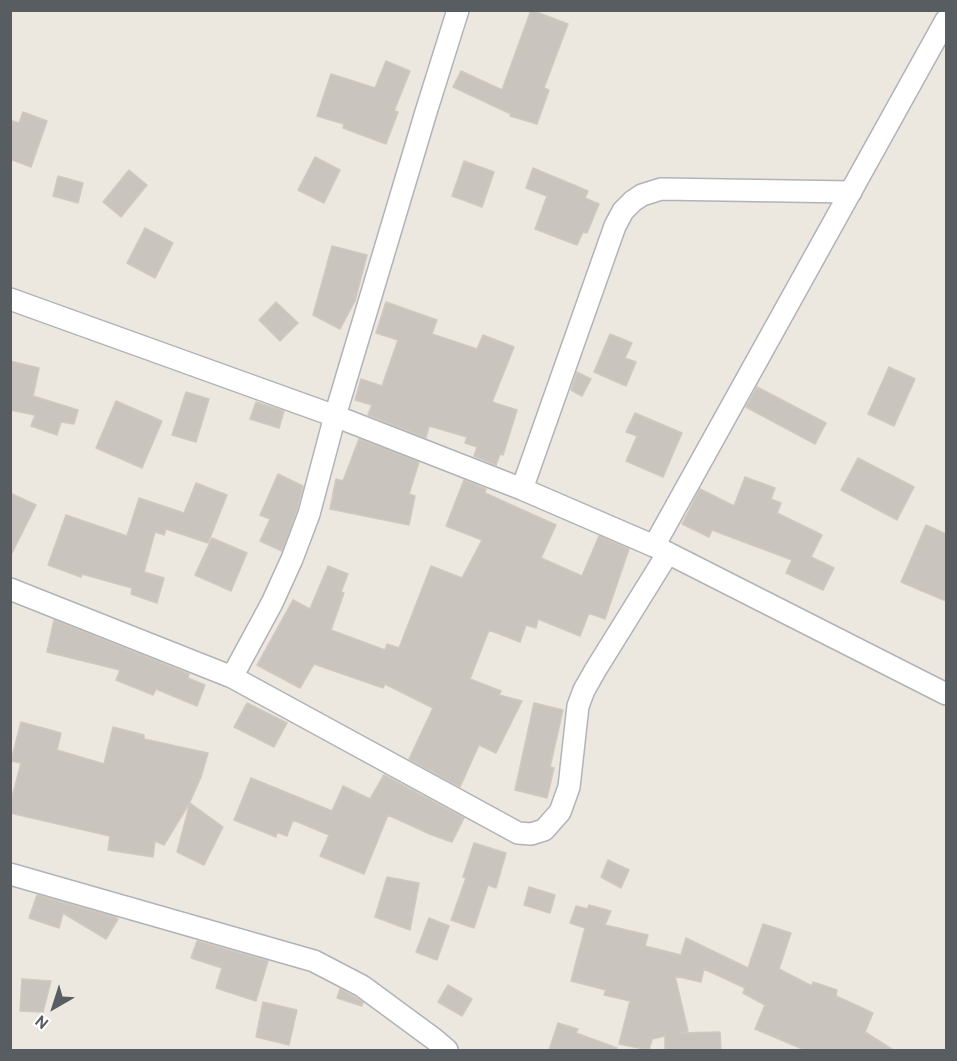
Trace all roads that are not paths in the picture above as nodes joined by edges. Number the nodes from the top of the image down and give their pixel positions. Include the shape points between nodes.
1 (458, 10) edge
2 (946, 20) edge
3 (851, 192) junction
4 (10, 299) edge
5 (335, 416) junction
6 (522, 489) junction
7 (661, 550) junction
8 (10, 589) edge
9 (232, 677) junction
10 (946, 694) edge
11 (10, 874) edge
12 (447, 1050) edge

1 - 5 street
2 - 3 street
3 - 6 street via 661,189 633,201 615,226
3 - 7 street
4 - 5 street
5 - 6 street
5 - 9 street via 309,514 292,560
6 - 7 street
7 - 9 street via 584,690 578,706 569,787 560,812 544,830 531,834 518,833
7 - 10 street
8 - 9 street
11 - 12 street via 314,961 362,986

